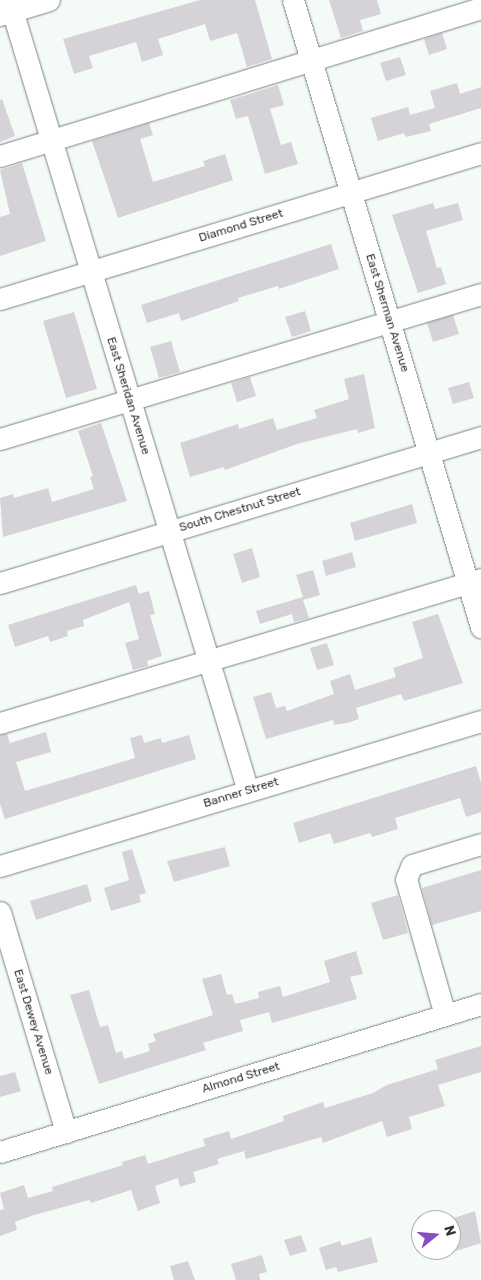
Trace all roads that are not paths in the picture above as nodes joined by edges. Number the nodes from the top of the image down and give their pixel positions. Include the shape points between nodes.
1 (49, 0) edge
2 (293, 0) edge
3 (481, 8) edge
4 (7, 9) edge
5 (310, 59) junction
6 (51, 141) junction
7 (481, 153) edge
8 (0, 156) edge
9 (351, 192) junction
10 (91, 272) junction
11 (481, 294) edge
12 (0, 299) edge
13 (390, 322) junction
14 (129, 399) junction
15 (481, 437) edge
16 (0, 439) edge
17 (429, 453) junction
18 (169, 531) junction
19 (474, 581) edge
20 (0, 583) edge
21 (481, 627) edge
22 (208, 659) junction
23 (481, 721) edge
24 (0, 723) edge
25 (248, 791) junction
26 (481, 844) edge
27 (0, 866) edge
28 (0, 912) edge
29 (481, 1004) edge
30 (445, 1015) junction
31 (66, 1132) junction
32 (0, 1152) edge

1 - 4 street
2 - 5 street, East Sherman Avenue
3 - 5 street
4 - 6 street, East Sheridan Avenue
5 - 6 street
5 - 9 street, East Sherman Avenue
6 - 8 street
6 - 10 street, East Sheridan Avenue
7 - 9 street, Diamond Street
9 - 10 street, Diamond Street
9 - 13 street, East Sherman Avenue
10 - 12 street, Diamond Street
10 - 14 street, East Sheridan Avenue
11 - 13 street
13 - 14 street
13 - 17 street, East Sherman Avenue
14 - 16 street
14 - 18 street, East Sheridan Avenue
15 - 17 street, South Chestnut Street
17 - 18 street, South Chestnut Street
17 - 19 street, East Sherman Avenue
18 - 20 street, South Chestnut Street
18 - 22 street, East Sheridan Avenue
19 - 21 street, East Sherman Avenue
19 - 22 street
22 - 24 street
22 - 25 street, East Sheridan Avenue
23 - 25 street, Banner Street
25 - 27 street, Banner Street
26 - 30 street via 412,865 406,879
28 - 31 street, East Dewey Avenue
29 - 30 street, Almond Street
30 - 31 street, Almond Street
31 - 32 street, Almond Street

